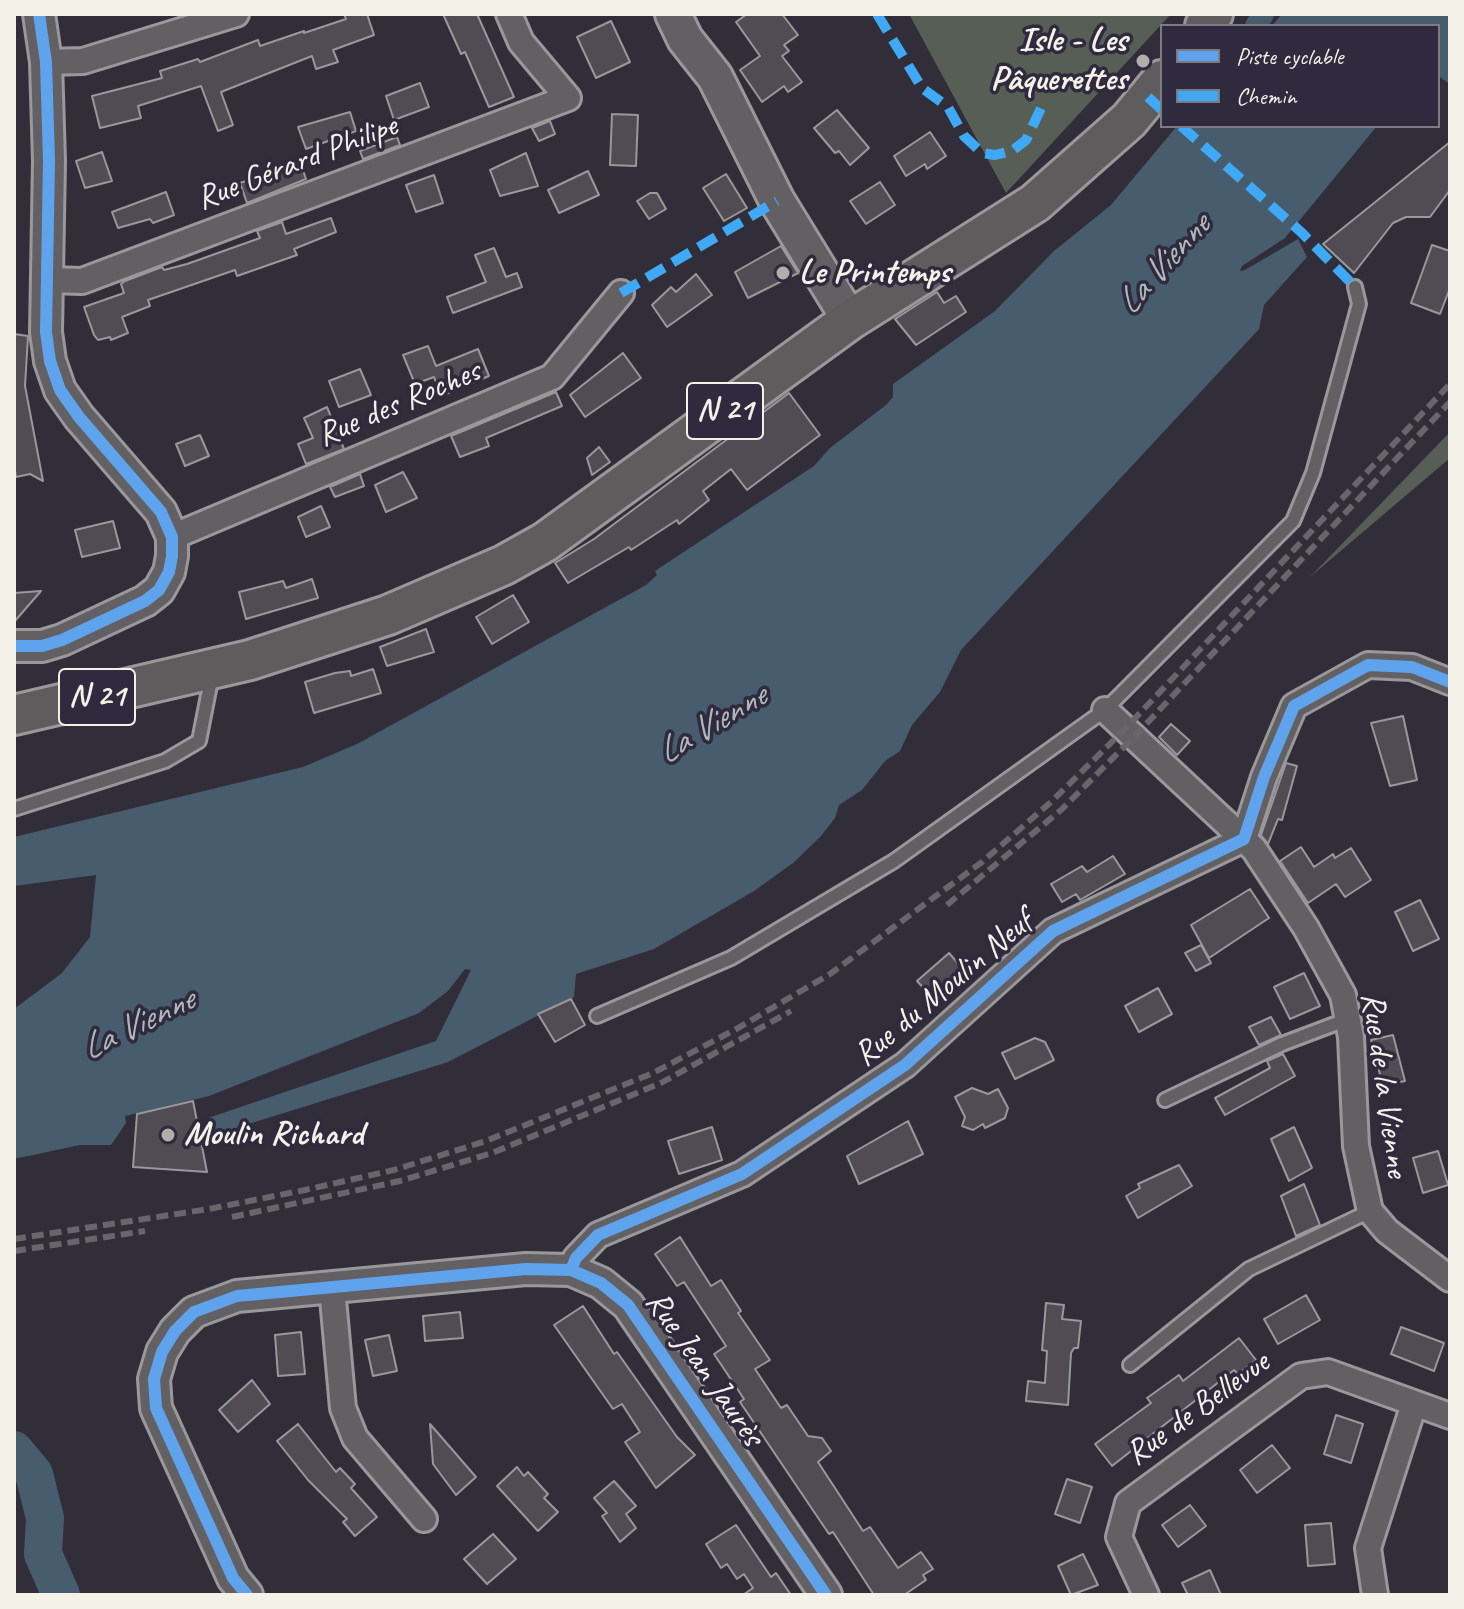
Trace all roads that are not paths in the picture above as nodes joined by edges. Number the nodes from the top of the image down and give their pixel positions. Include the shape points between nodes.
1 (39, 14) edge
2 (236, 14) edge
3 (509, 14) edge
4 (673, 14) edge
5 (46, 62) junction
6 (1160, 82) edge
7 (49, 280) junction
8 (1355, 287) dead end
9 (621, 293) dead end
10 (850, 320) junction
11 (172, 537) junction
12 (14, 646) edge
13 (214, 669) junction
14 (1450, 682) edge
15 (1105, 710) junction
16 (14, 715) edge
17 (14, 809) edge
18 (1244, 839) junction
19 (597, 1016) dead end
20 (1348, 1019) junction
21 (1165, 1100) dead end
22 (1370, 1211) junction
23 (571, 1270) junction
24 (1450, 1279) edge
25 (332, 1288) junction
26 (1130, 1365) dead end
27 (1414, 1404) junction
28 (1450, 1416) edge
29 (424, 1519) dead end
30 (247, 1595) edge
31 (826, 1595) edge
32 (1146, 1595) edge
33 (1375, 1595) edge

1 - 5 street
2 - 5 street via 83,61
3 - 7 street, Rue Gérard Philipe via 521,42 568,98 82,281
4 - 10 main road via 715,77 777,201
5 - 7 street
6 - 10 main road, N 21 via 1129,120 1035,203
7 - 11 street via 46,332 60,390 146,491
8 - 15 lane via 1359,304 1313,473 1293,521
9 - 11 street, Rue des Roches via 552,377
10 - 13 main road, N 21 via 545,542 504,565 388,615
11 - 12 street via 169,572 145,601 62,640
13 - 16 main road, N 21
13 - 17 lane via 199,741 165,761
14 - 18 street via 1412,667 1368,665 1294,706
15 - 18 street, Rue de la Vienne
15 - 19 lane via 894,861 731,958
18 - 20 street, Rue de la Vienne via 1306,928 1343,995
18 - 23 street, Rue du Moulin Neuf via 1053,931 905,1065 742,1174 598,1235
20 - 21 lane
20 - 22 street, Rue de la Vienne via 1356,1146
22 - 24 street, Rue de la Vienne via 1387,1231
22 - 26 lane via 1249,1269
23 - 25 street, Rue Jean Jaurès via 526,1269
23 - 31 street, Rue Jean Jaurès via 601,1283 628,1305
25 - 29 street via 343,1408 355,1438
25 - 30 street, Rue Jean Jaurès via 237,1296 194,1312 162,1352 154,1379 156,1408 233,1578
27 - 28 street, Rue de Bellevue
27 - 32 street, Rue de Bellevue via 1328,1372 1301,1376 1128,1503 1119,1537
27 - 33 street via 1368,1548

